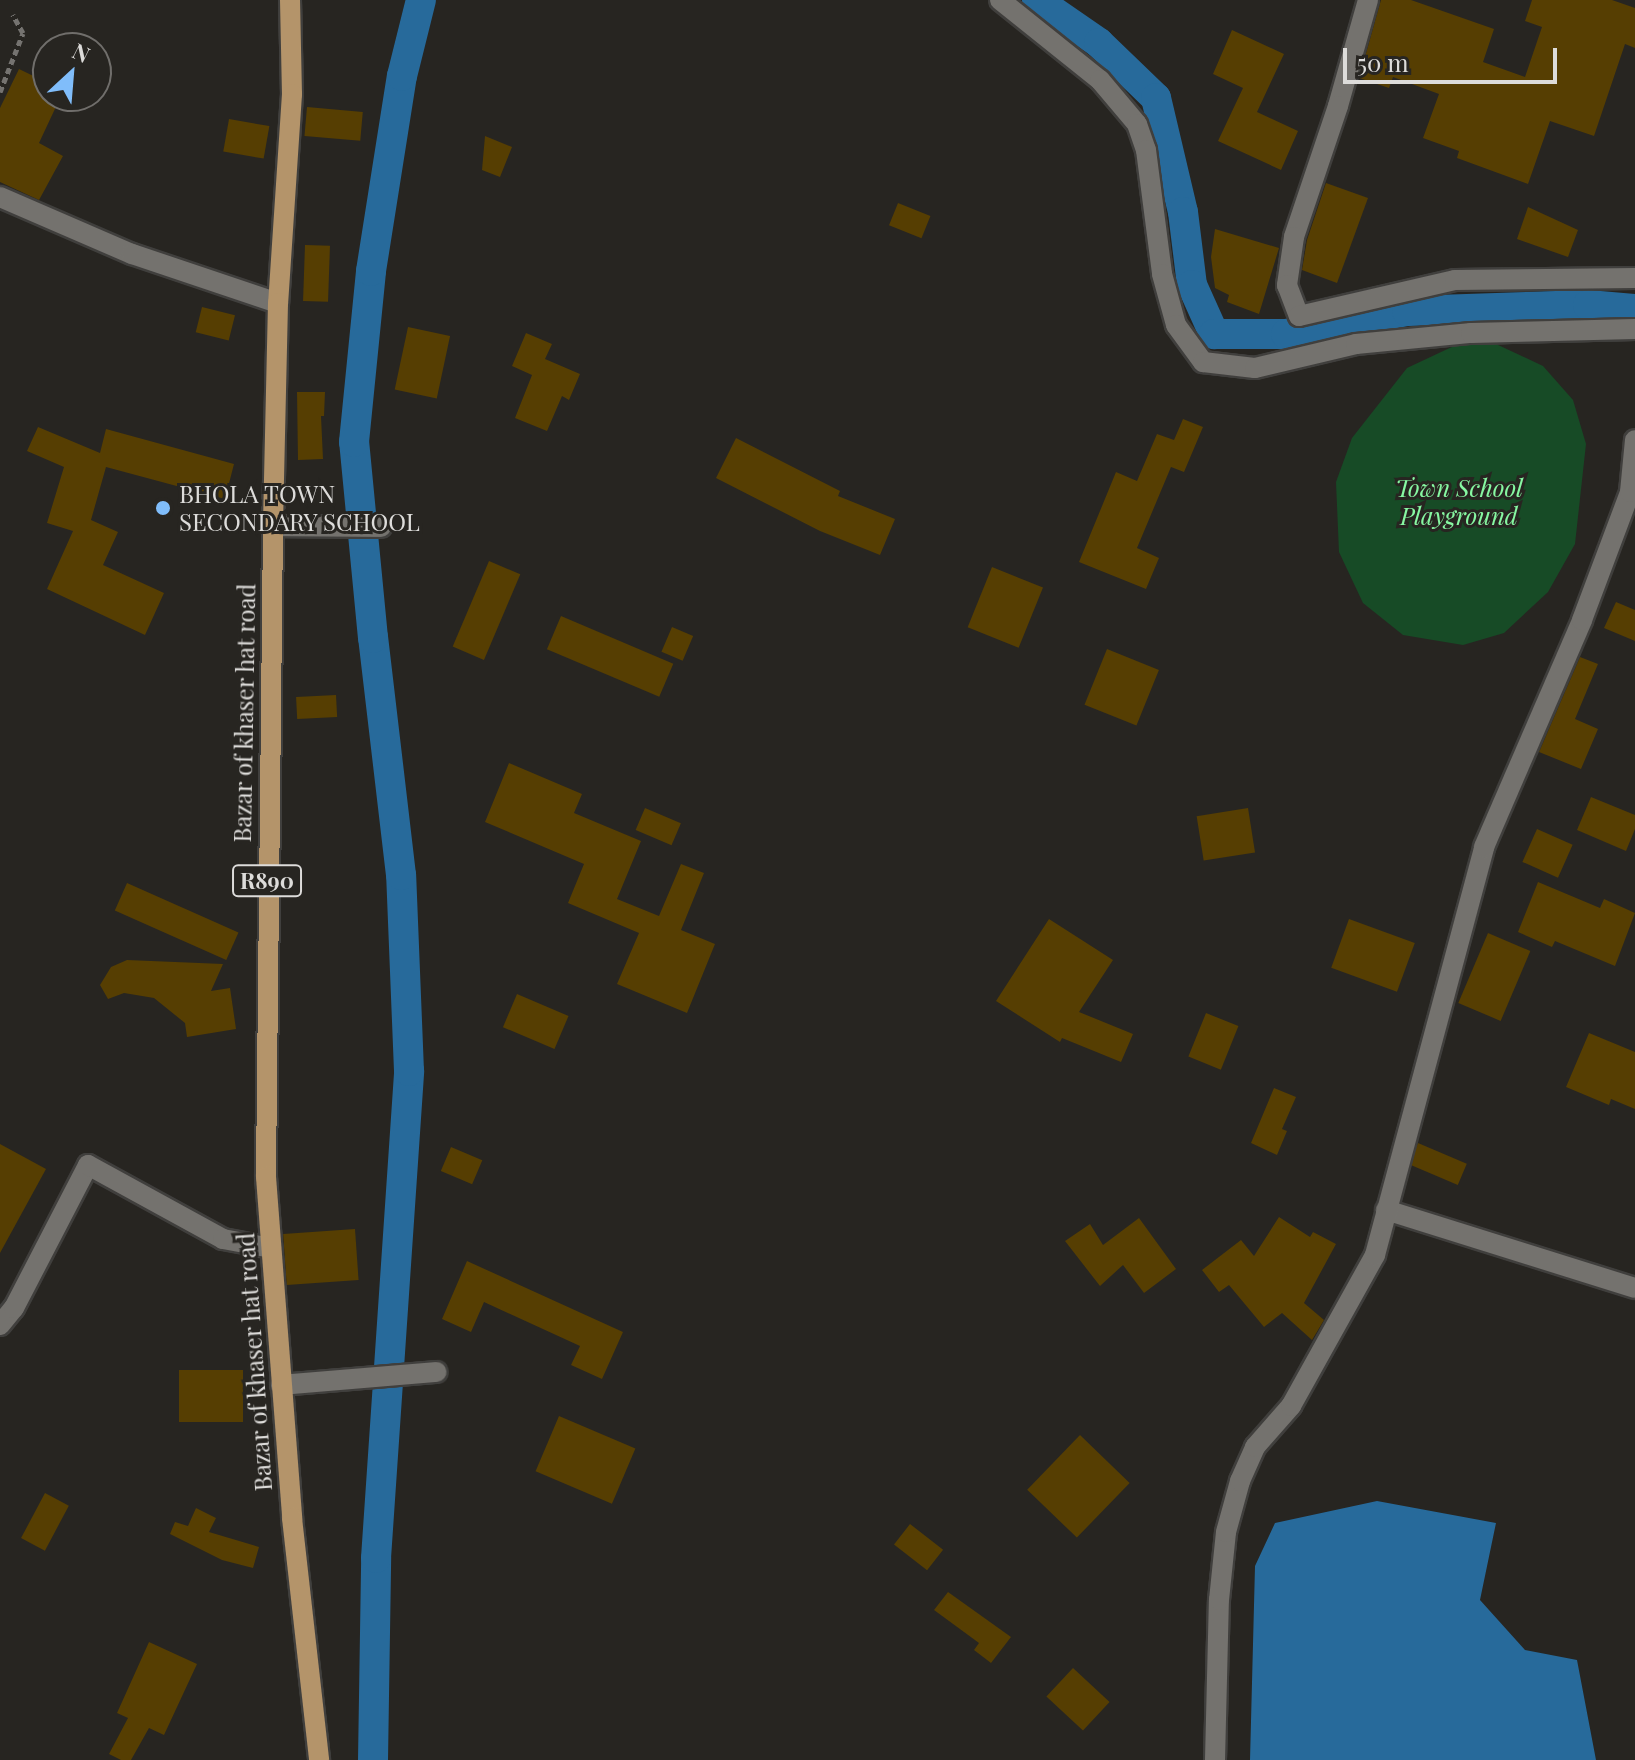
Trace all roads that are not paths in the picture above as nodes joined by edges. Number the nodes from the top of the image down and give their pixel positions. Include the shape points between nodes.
1 (290, 0) edge
2 (1000, 0) edge
3 (1368, 0) edge
4 (0, 197) edge
5 (1635, 278) edge
6 (278, 303) junction
7 (1635, 329) edge
8 (1635, 440) edge
9 (273, 526) junction
10 (381, 527) dead end
11 (1386, 1210) junction
12 (271, 1248) junction
13 (1635, 1288) edge
14 (0, 1325) edge
15 (436, 1372) dead end
16 (281, 1385) junction
17 (319, 1760) edge
18 (1215, 1760) edge

1 - 6 main road, Bazar of khaser hat road / R890 via 292,94
2 - 7 street via 1079,61 1137,124 1146,150 1162,274 1176,325 1203,362 1255,368 1356,344 1471,333
3 - 5 street via 1294,237 1287,285 1299,316 1455,280
4 - 6 street via 132,254
6 - 9 main road, Bazar of khaser hat road / R890
8 - 11 street via 1630,492 1588,606 1484,847
9 - 10 street
9 - 12 main road, Bazar of khaser hat road / R890 via 266,1033
11 - 13 street
11 - 18 street via 1375,1255 1331,1340 1291,1406 1255,1447 1240,1481 1226,1532 1219,1600
12 - 14 street via 223,1239 88,1165 14,1308
12 - 16 main road, Bazar of khaser hat road / R890
15 - 16 street
16 - 17 main road, Bazar of khaser hat road / R890

